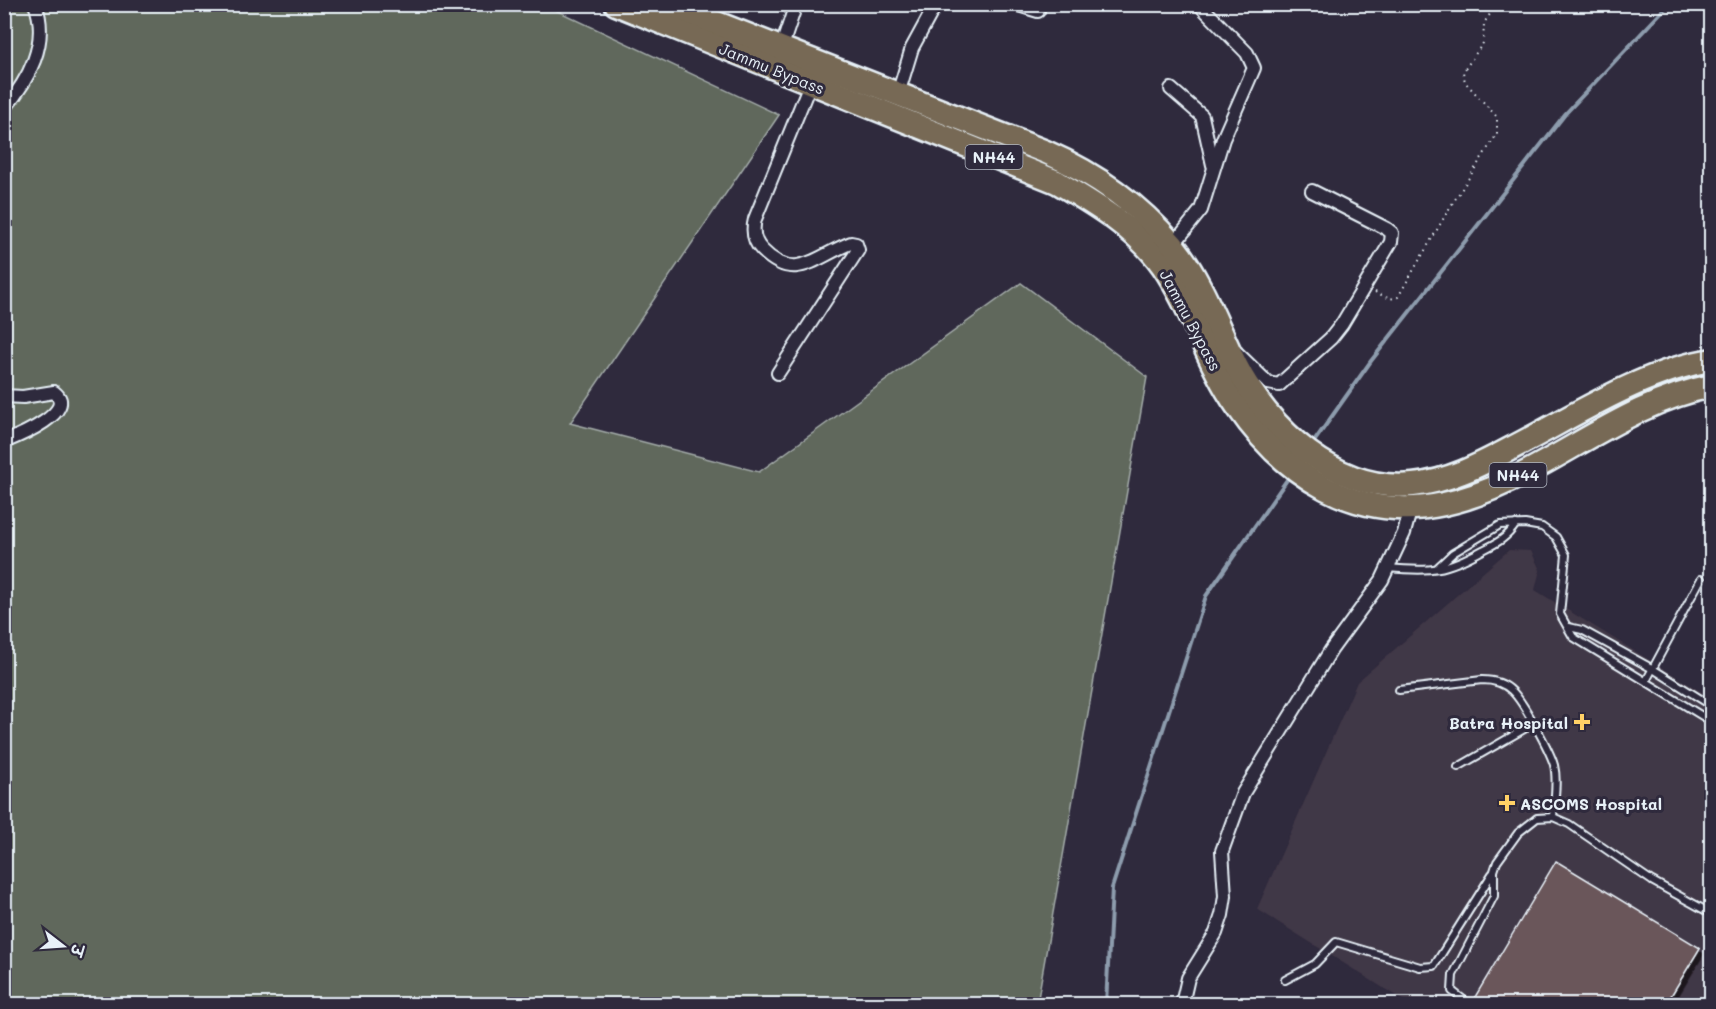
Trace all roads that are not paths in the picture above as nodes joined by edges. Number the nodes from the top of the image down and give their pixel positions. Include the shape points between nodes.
1 (34, 4) edge
2 (616, 4) edge
3 (668, 4) edge
4 (705, 4) edge
5 (936, 4) edge
6 (1015, 4) edge
7 (1199, 4) edge
8 (798, 5) edge
9 (1038, 11) dead end
10 (729, 28) junction
11 (781, 49) junction
12 (810, 84) junction
13 (1171, 89) dead end
14 (898, 94) junction
15 (4, 109) edge
16 (1214, 169) junction
17 (1312, 191) dead end
18 (1173, 245) junction
19 (1227, 345) junction
20 (1712, 360) edge
21 (778, 374) dead end
22 (1712, 386) edge
23 (4, 396) edge
24 (4, 442) edge
25 (1414, 485) junction
26 (1411, 509) junction
27 (1515, 524) junction
28 (1438, 567) junction
29 (1388, 568) junction
30 (1701, 579) dead end
31 (1569, 627) junction
32 (1653, 669) junction
33 (1646, 681) junction
34 (1399, 690) dead end
35 (1712, 706) edge
36 (1712, 722) edge
37 (1533, 724) junction
38 (1458, 767) dead end
39 (1553, 817) junction
40 (1494, 871) junction
41 (1712, 914) edge
42 (1285, 980) dead end
43 (1182, 1005) edge
44 (1469, 1005) edge

1 - 15 street via 40,31 36,54 23,85
2 - 12 highway, Jammu Bypass / NH44
3 - 10 highway, Jammu Bypass / NH44
4 - 10 highway
5 - 14 street via 912,48
6 - 9 street
7 - 16 street via 1247,53 1254,68
8 - 11 street
10 - 11 highway, Jammu Bypass / NH44
11 - 14 highway, Jammu Bypass / NH44
12 - 21 street via 755,219 754,235 760,248 785,267 798,267 851,243 858,250
12 - 26 highway, Jammu Bypass / NH44 via 1057,182 1121,224 1161,264 1236,405 1290,466 1315,485 1356,500
13 - 16 street via 1202,116
14 - 18 highway, Jammu Bypass / NH44 via 1075,165 1113,190
16 - 18 street via 1201,210
17 - 19 street via 1392,233 1392,242 1331,338 1279,385 1268,383
18 - 19 highway, Jammu Bypass / NH44
19 - 25 highway, Jammu Bypass / NH44 via 1252,391 1311,454 1332,468 1372,484
20 - 25 highway, Jammu Bypass / NH44 via 1664,370 1490,459 1443,479
22 - 26 highway, Jammu Bypass / NH44 via 1652,403 1481,492
23 - 24 street via 54,392 62,402 49,418
25 - 26 street
26 - 29 street
27 - 28 lane via 1500,525 1453,553
27 - 28 lane via 1504,539 1452,567
27 - 31 lane via 1542,527 1564,549 1567,561 1560,614
28 - 29 lane via 1419,571
29 - 43 street via 1325,659 1244,793 1222,851 1222,915 1216,933 1188,978
30 - 32 lane
31 - 32 lane via 1582,630
31 - 33 lane via 1579,642
32 - 33 lane
32 - 35 lane
33 - 36 lane
34 - 37 lane via 1496,681 1513,692
37 - 38 lane
37 - 39 lane via 1554,765
39 - 40 lane via 1537,818 1518,833
39 - 41 lane via 1652,881
40 - 42 lane via 1434,966 1420,967 1336,942 1315,964
40 - 44 lane via 1494,896 1451,980 1456,996

